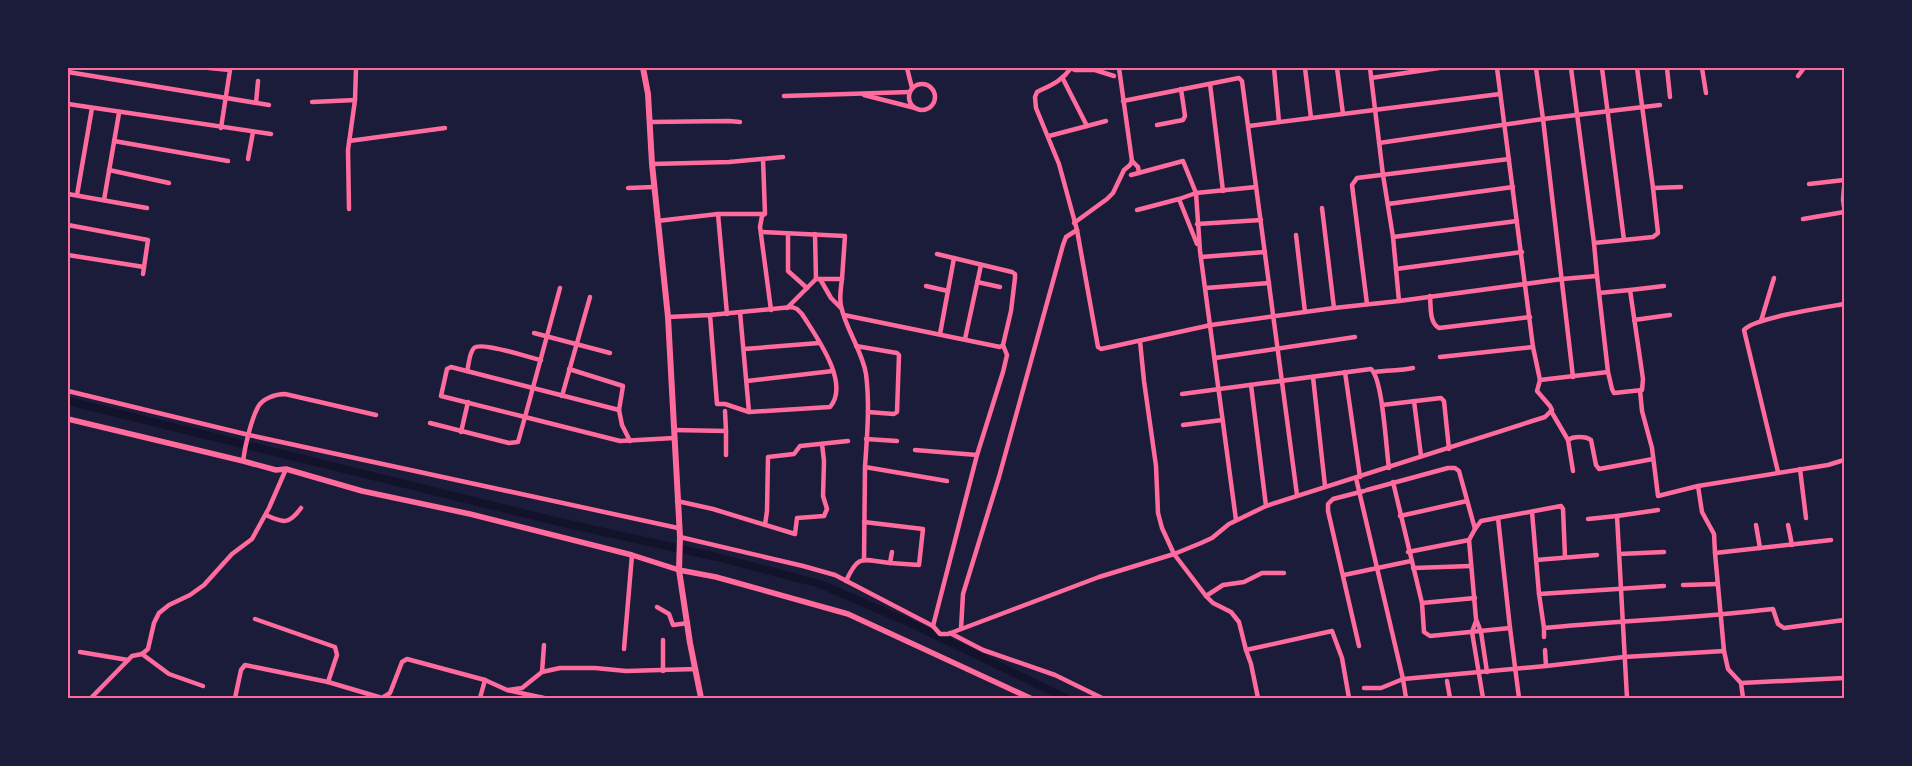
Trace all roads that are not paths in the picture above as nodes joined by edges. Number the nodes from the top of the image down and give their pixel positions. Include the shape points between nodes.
1 (209, 68) edge
2 (356, 68) edge
3 (644, 68) edge
4 (907, 68) edge
5 (1071, 68) edge
6 (1120, 68) edge
7 (1274, 68) edge
8 (1305, 68) edge
9 (1337, 68) edge
10 (1370, 68) edge
11 (1439, 68) edge
12 (1497, 68) edge
13 (1536, 68) edge
14 (1571, 68) edge
15 (1602, 68) edge
16 (1637, 68) edge
17 (1667, 68) edge
18 (1702, 68) edge
19 (1804, 68) edge
20 (230, 69) edge
21 (68, 72) edge
22 (1114, 76) dead end
23 (1798, 76) dead end
24 (1063, 78) junction
25 (1371, 78) junction
26 (258, 81) dead end
27 (1210, 84) junction
28 (1181, 89) junction
29 (911, 90) junction
30 (1706, 93) dead end
31 (858, 94) junction
32 (1500, 94) junction
33 (784, 96) dead end
34 (1670, 98) dead end
35 (226, 99) junction
36 (355, 100) junction
37 (1123, 101) junction
38 (312, 102) dead end
39 (256, 103) junction
40 (68, 104) edge
41 (269, 105) dead end
42 (1660, 106) dead end
43 (92, 108) junction
44 (915, 108) junction
45 (1643, 108) junction
46 (1375, 110) junction
47 (1608, 112) junction
48 (119, 113) junction
49 (1343, 114) junction
50 (1577, 116) junction
51 (1311, 118) junction
52 (1543, 120) junction
53 (1106, 121) dead end
54 (650, 122) junction
55 (740, 122) dead end
56 (1279, 122) junction
57 (1157, 125) dead end
58 (1087, 126) junction
59 (1248, 126) junction
60 (1505, 126) junction
61 (221, 128) junction
62 (445, 128) dead end
63 (253, 132) junction
64 (271, 134) dead end
65 (1049, 136) junction
66 (114, 141) junction
67 (349, 141) junction
68 (1379, 143) junction
69 (783, 157) dead end
70 (248, 159) dead end
71 (763, 159) junction
72 (1509, 159) junction
73 (228, 161) dead end
74 (1132, 161) junction
75 (652, 164) junction
76 (109, 170) junction
77 (1139, 173) junction
78 (1383, 174) junction
79 (1131, 175) dead end
80 (1844, 180) edge
81 (169, 183) dead end
82 (1809, 184) dead end
83 (654, 187) junction
84 (1256, 187) junction
85 (1513, 187) junction
86 (1681, 187) dead end
87 (1844, 187) edge
88 (628, 188) dead end
89 (1654, 188) junction
90 (1223, 191) junction
91 (1196, 193) junction
92 (68, 194) edge
93 (77, 195) junction
94 (1180, 199) junction
95 (104, 200) junction
96 (1388, 204) junction
97 (1844, 207) edge
98 (147, 208) dead end
99 (1322, 208) dead end
100 (349, 209) dead end
101 (1137, 210) dead end
102 (1844, 212) edge
103 (718, 214) junction
104 (765, 214) junction
105 (1261, 220) junction
106 (1803, 220) dead end
107 (657, 221) junction
108 (1517, 221) junction
109 (1074, 222) junction
110 (1197, 224) junction
111 (68, 225) edge
112 (1077, 230) junction
113 (762, 232) junction
114 (788, 234) junction
115 (815, 234) junction
116 (1296, 235) dead end
117 (1393, 237) junction
118 (1624, 240) junction
119 (1594, 243) junction
120 (1265, 252) junction
121 (1522, 252) junction
122 (937, 254) dead end
123 (1200, 254) junction
124 (68, 255) edge
125 (954, 258) junction
126 (981, 265) junction
127 (144, 266) junction
128 (1396, 269) junction
129 (143, 274) dead end
130 (1597, 276) junction
131 (1774, 278) dead end
132 (818, 279) junction
133 (842, 279) junction
134 (1562, 279) junction
135 (978, 282) junction
136 (1269, 283) junction
137 (1525, 283) junction
138 (926, 286) dead end
139 (1000, 286) dead end
140 (1664, 286) dead end
141 (560, 288) dead end
142 (807, 288) junction
143 (1206, 288) junction
144 (1630, 290) junction
145 (948, 291) junction
146 (1599, 293) junction
147 (1430, 296) junction
148 (590, 297) dead end
149 (1399, 301) junction
150 (1367, 304) junction
151 (1844, 304) edge
152 (787, 308) junction
153 (841, 308) junction
154 (1334, 308) junction
155 (771, 310) junction
156 (740, 312) junction
157 (1306, 312) junction
158 (727, 314) junction
159 (710, 315) junction
160 (1670, 315) dead end
161 (844, 316) junction
162 (1274, 316) junction
163 (668, 317) junction
164 (1530, 317) junction
165 (1634, 320) junction
166 (1761, 321) junction
167 (1211, 325) junction
168 (534, 333) dead end
169 (940, 334) junction
170 (548, 336) junction
171 (1355, 337) dead end
172 (965, 339) junction
173 (1140, 341) junction
174 (819, 343) junction
175 (577, 344) junction
176 (1003, 345) junction
177 (856, 346) junction
178 (1533, 347) junction
179 (1278, 348) junction
180 (744, 349) junction
181 (610, 353) dead end
182 (1440, 357) dead end
183 (1215, 358) junction
184 (541, 360) junction
185 (1413, 368) dead end
186 (569, 369) junction
187 (467, 371) junction
188 (833, 371) junction
189 (1345, 372) junction
190 (1375, 372) junction
191 (1608, 372) junction
192 (1313, 377) junction
193 (1573, 377) junction
194 (1540, 380) junction
195 (747, 381) junction
196 (1281, 381) junction
197 (1251, 384) junction
198 (532, 388) junction
199 (1218, 388) junction
200 (1640, 390) junction
201 (68, 391) edge
202 (1182, 394) dead end
203 (562, 396) junction
204 (1414, 401) junction
205 (468, 402) junction
206 (1382, 405) junction
207 (619, 410) junction
208 (725, 411) dead end
209 (1551, 411) junction
210 (750, 412) junction
211 (868, 412) junction
212 (376, 415) dead end
213 (525, 417) junction
214 (68, 419) edge
215 (1222, 420) junction
216 (430, 423) dead end
217 (1184, 425) dead end
218 (674, 430) junction
219 (726, 431) junction
220 (461, 432) junction
221 (248, 436) junction
222 (674, 438) junction
223 (866, 440) junction
224 (1568, 440) junction
225 (630, 441) junction
226 (848, 441) dead end
227 (898, 441) dead end
228 (822, 444) junction
229 (1449, 449) junction
230 (915, 450) dead end
231 (726, 455) dead end
232 (977, 455) junction
233 (1422, 456) junction
234 (1652, 459) junction
235 (1844, 460) edge
236 (243, 461) junction
237 (865, 467) junction
238 (1388, 468) junction
239 (286, 469) junction
240 (1800, 469) junction
241 (1573, 471) dead end
242 (1778, 472) junction
243 (1358, 477) junction
244 (947, 481) dead end
245 (1393, 482) junction
246 (1324, 486) junction
247 (1698, 486) junction
248 (1364, 491) junction
249 (1297, 495) junction
250 (677, 501) junction
251 (1467, 502) junction
252 (1266, 506) junction
253 (301, 508) dead end
254 (1658, 510) dead end
255 (1532, 512) junction
256 (266, 515) junction
257 (1400, 516) junction
258 (1617, 516) junction
259 (1498, 518) junction
260 (1806, 518) dead end
261 (1588, 519) dead end
262 (1236, 520) junction
263 (864, 522) junction
264 (765, 524) junction
265 (1756, 524) dead end
266 (1788, 525) dead end
267 (678, 528) junction
268 (1475, 529) junction
269 (680, 539) junction
270 (1469, 540) junction
271 (1831, 540) dead end
272 (1792, 545) junction
273 (1760, 548) junction
274 (892, 552) dead end
275 (1408, 552) junction
276 (1664, 552) dead end
277 (1715, 553) junction
278 (1174, 554) junction
279 (1619, 554) junction
280 (632, 555) junction
281 (1597, 555) dead end
282 (1566, 557) junction
283 (864, 560) junction
284 (1536, 560) junction
285 (1410, 561) junction
286 (890, 563) junction
287 (1472, 566) junction
288 (1377, 567) junction
289 (1413, 568) junction
290 (679, 570) junction
291 (1284, 573) dead end
292 (1344, 575) junction
293 (846, 581) junction
294 (1718, 584) junction
295 (1683, 585) dead end
296 (1664, 586) dead end
297 (1622, 588) junction
298 (1540, 594) junction
299 (1206, 596) junction
300 (1474, 598) junction
301 (1422, 603) junction
302 (657, 607) dead end
303 (1720, 616) junction
304 (255, 618) dead end
305 (1476, 619) junction
306 (1844, 620) edge
307 (1622, 621) junction
308 (688, 623) junction
309 (933, 626) junction
310 (961, 628) junction
311 (1510, 628) junction
312 (1544, 628) junction
313 (1472, 632) junction
314 (1481, 632) junction
315 (947, 634) junction
316 (1544, 637) dead end
317 (663, 640) dead end
318 (544, 645) dead end
319 (1359, 646) dead end
320 (624, 648) dead end
321 (1246, 650) junction
322 (1545, 650) dead end
323 (1724, 651) junction
324 (80, 652) dead end
325 (142, 654) junction
326 (1624, 657) junction
327 (128, 660) junction
328 (1546, 666) junction
329 (696, 669) junction
330 (1515, 669) junction
331 (663, 671) junction
332 (542, 672) junction
333 (1487, 672) junction
334 (1479, 673) junction
335 (1844, 678) edge
336 (1403, 679) junction
337 (485, 680) junction
338 (1447, 681) dead end
339 (328, 682) junction
340 (1741, 683) junction
341 (203, 686) dead end
342 (1364, 688) dead end
343 (507, 690) junction
344 (528, 697) edge
345 (91, 698) edge
346 (235, 698) edge
347 (480, 698) edge
348 (544, 698) edge
349 (701, 698) edge
350 (1030, 698) edge
351 (1102, 698) edge
352 (1258, 698) edge
353 (1349, 698) edge
354 (1406, 698) edge
355 (1450, 698) edge
356 (1483, 698) edge
357 (1519, 698) edge
358 (1627, 698) edge
359 (1743, 698) edge

1 - 20 street
2 - 36 street
3 - 54 main road
4 - 29 street
5 - 22 street
5 - 24 street
6 - 37 street
7 - 56 street
8 - 51 street
9 - 49 street
10 - 25 street
11 - 25 street
12 - 32 street
13 - 52 street
14 - 50 street
15 - 47 street
16 - 45 street
17 - 34 street
18 - 30 street
19 - 23 street
20 - 35 street
21 - 35 street
24 - 58 street
24 - 65 street via 1037,92 1035,97 1038,115
25 - 46 street
26 - 39 street
27 - 28 street
27 - 59 street via 1240,78
27 - 90 street
28 - 37 street
28 - 57 street via 1184,120
29 - 31 street
29 - 44 street via 910,102
29 - 44 street via 919,84 926,84 936,95 930,108
31 - 33 street
31 - 44 street
32 - 46 street
32 - 60 street
35 - 39 street
35 - 61 street
36 - 38 street
36 - 67 street
37 - 74 street
39 - 41 street
40 - 43 street
42 - 45 street
43 - 48 street
43 - 93 street
45 - 47 street
45 - 89 street
46 - 49 street
46 - 68 street
47 - 50 street
47 - 118 street
48 - 61 street
48 - 66 street
49 - 51 street
50 - 52 street
50 - 119 street
51 - 56 street
52 - 60 street
52 - 134 street
53 - 58 street
54 - 55 street
54 - 75 main road
56 - 59 street
58 - 65 street
59 - 84 street
60 - 68 street
60 - 72 street
61 - 63 street
62 - 67 street
63 - 64 street
63 - 70 street
65 - 109 street
66 - 73 street
66 - 76 street
67 - 100 street
68 - 78 street
69 - 71 street
71 - 75 street
71 - 104 street
72 - 78 street
72 - 85 street
74 - 77 street
74 - 109 street via 1113,193
75 - 83 main road
76 - 81 street
76 - 95 street
77 - 79 street
77 - 91 street via 1183,161
78 - 96 street
78 - 150 street via 1357,178 1352,185
80 - 82 street
83 - 88 street
83 - 107 main road
84 - 90 street
84 - 105 street
85 - 96 street
85 - 108 street
86 - 89 street
87 - 97 street
89 - 118 street via 1657,235
90 - 91 street
91 - 94 street
91 - 110 street
92 - 93 street
93 - 95 street
94 - 101 street
94 - 123 street
95 - 98 street
96 - 117 street
99 - 154 street
102 - 106 street
103 - 104 street
103 - 107 street
103 - 158 street
104 - 113 street via 760,227
105 - 110 street
105 - 120 street
107 - 163 main road
108 - 117 street
108 - 121 street
109 - 112 street
110 - 123 street
111 - 127 street via 148,240
112 - 173 street via 1098,347
112 - 310 street via 1066,237 1063,246 963,594
113 - 114 street
113 - 155 street
114 - 115 street
114 - 142 street via 788,271
115 - 132 street
115 - 133 street via 845,236
116 - 157 street
117 - 128 street
118 - 119 street
119 - 130 street
120 - 123 street
120 - 136 street
121 - 128 street
121 - 137 street
122 - 125 street
123 - 143 street
124 - 127 street
125 - 126 street
125 - 145 street
126 - 135 street
126 - 176 street via 1015,274
127 - 129 street
128 - 149 street
130 - 134 street
130 - 146 street
131 - 166 street
132 - 133 street
132 - 142 street
132 - 153 street
133 - 153 street
134 - 137 street
134 - 193 street
135 - 139 street
135 - 172 street
136 - 143 street
136 - 162 street
137 - 147 street
137 - 164 street
138 - 145 street
140 - 144 street
141 - 170 street
142 - 152 street
143 - 167 street
144 - 146 street
144 - 165 street
145 - 169 street
146 - 191 street
147 - 149 street
147 - 164 street via 1433,322 1439,328
148 - 175 street
149 - 150 street
150 - 154 street
151 - 166 street
152 - 155 street
152 - 174 street via 794,308 802,314
153 - 161 street
154 - 157 street
155 - 156 street
156 - 158 street
156 - 180 street
157 - 162 street
158 - 159 street
159 - 163 street
159 - 210 street via 717,404
160 - 165 street
161 - 169 street
161 - 177 street
162 - 167 street
162 - 179 street
163 - 218 main road
164 - 178 street
165 - 200 street via 1643,379
166 - 242 street via 1746,327 1744,332
167 - 173 street
167 - 183 street
168 - 170 street
169 - 172 street
170 - 175 street
170 - 184 street
171 - 179 street
172 - 176 street
173 - 278 street via 1156,466 1158,513
174 - 180 street
174 - 188 street via 830,359
175 - 181 street
175 - 186 street
176 - 232 street via 1007,355 1003,372
177 - 211 street via 866,375
177 - 211 street via 899,355 897,412
178 - 182 street
178 - 194 street
179 - 183 street
179 - 196 street
180 - 195 street
183 - 199 street
184 - 187 street via 478,346 472,350
184 - 198 street
185 - 190 street
186 - 203 street
186 - 207 street via 623,386
187 - 198 street
187 - 205 street via 448,368 441,394
188 - 195 street
188 - 210 street via 837,391 830,407
189 - 190 street via 1369,368
189 - 192 street
189 - 243 street
190 - 206 street
191 - 193 street
191 - 200 street via 1614,393
192 - 196 street
192 - 246 street
193 - 194 street
194 - 209 street via 1537,391
195 - 210 street
196 - 197 street
196 - 249 street
197 - 199 street
197 - 252 street
198 - 203 street
198 - 213 street
199 - 202 street
199 - 215 street
200 - 234 street
201 - 221 street
203 - 207 street
204 - 206 street
204 - 229 street via 1443,399
204 - 233 street
205 - 213 street
205 - 220 street
206 - 238 street
207 - 225 street
208 - 219 street
209 - 224 street
209 - 229 street via 1545,417
211 - 223 street
212 - 221 street via 278,394 258,406
213 - 220 street via 518,442 514,444
213 - 225 street via 613,440
214 - 236 street
215 - 217 street
215 - 262 street
216 - 220 street
218 - 219 street
218 - 222 main road
219 - 231 street
221 - 236 street
221 - 267 street
222 - 225 street
222 - 250 main road
223 - 227 street
223 - 237 street
224 - 234 street via 1591,440 1599,469
224 - 241 street
226 - 228 street
228 - 264 street via 800,446 794,454 768,456
228 - 264 street via 826,514 797,518 795,534
229 - 233 street
230 - 232 street
232 - 309 street
233 - 238 street
234 - 247 street via 1658,496
235 - 240 street
236 - 239 street via 276,470
237 - 244 street
237 - 263 street
238 - 243 street
239 - 256 street
239 - 280 street via 362,491 470,514
240 - 242 street
240 - 260 street
242 - 247 street
243 - 246 street
243 - 248 street
245 - 248 street
245 - 251 street via 1453,467 1461,474
245 - 257 street
246 - 249 street
247 - 277 street via 1702,512 1714,534
248 - 288 street
248 - 292 street via 1334,499 1328,504
249 - 252 street
250 - 264 street
250 - 267 main road
251 - 257 street
251 - 268 street
252 - 262 street
253 - 256 street via 294,518 285,522
254 - 258 street
255 - 259 street
255 - 282 street via 1562,507
255 - 284 street
256 - 325 street via 252,539 232,554 204,585 159,613 149,646
257 - 275 street
258 - 261 street
258 - 279 street
259 - 268 street via 1481,521
259 - 311 street
262 - 278 street via 1212,538
263 - 283 street
263 - 286 street via 923,529 919,565
265 - 273 street
266 - 272 street
267 - 269 main road
268 - 270 street
269 - 290 main road
269 - 293 street via 803,566
270 - 275 street
270 - 287 street
271 - 272 street
272 - 273 street
273 - 277 street
274 - 286 street
275 - 285 street
276 - 279 street
277 - 294 street
278 - 299 street
278 - 310 street via 1099,577
279 - 297 street
280 - 290 street
280 - 320 street
281 - 282 street
282 - 284 street
283 - 286 street
283 - 293 street via 854,564
284 - 298 street
285 - 288 street
285 - 289 street
287 - 289 street
287 - 300 street
288 - 292 street
288 - 336 street
289 - 301 street
290 - 308 main road
290 - 350 street via 716,577 848,614
291 - 299 street via 1262,573 1244,582 1223,585
292 - 319 street
293 - 309 street
294 - 295 street
294 - 303 street
296 - 297 street
297 - 298 street
297 - 307 street
298 - 312 street
299 - 321 street via 1236,617
300 - 301 street
300 - 305 street
301 - 313 street via 1426,635
302 - 308 street via 669,614 673,625
303 - 306 street via 1774,609 1780,626 1788,629
303 - 307 street
303 - 323 street
304 - 339 street via 335,647 337,655
305 - 313 street
305 - 314 street
307 - 312 street
307 - 326 street
308 - 329 main road
309 - 315 street via 938,632
310 - 315 street
311 - 314 street
311 - 330 street
312 - 316 street
313 - 314 street
313 - 334 street
314 - 333 street
315 - 351 street via 1055,675
317 - 331 street
318 - 332 street
321 - 352 street
321 - 353 street via 1332,631 1342,658
322 - 328 street
323 - 326 street
323 - 340 street via 1728,668
324 - 327 street
325 - 327 street
325 - 341 street via 169,674
326 - 328 street
326 - 358 street
327 - 345 street
328 - 330 street
329 - 331 street
329 - 349 main road
330 - 333 street
330 - 357 street
331 - 332 street via 569,668
332 - 343 street via 522,688
333 - 334 street
334 - 336 street
334 - 356 street
335 - 340 street
336 - 342 street via 1381,688
336 - 354 street
337 - 339 street via 407,659 402,662 390,692 382,698
337 - 343 street
337 - 347 street
338 - 355 street
339 - 346 street via 245,665
340 - 359 street
343 - 344 street
344 - 348 street

